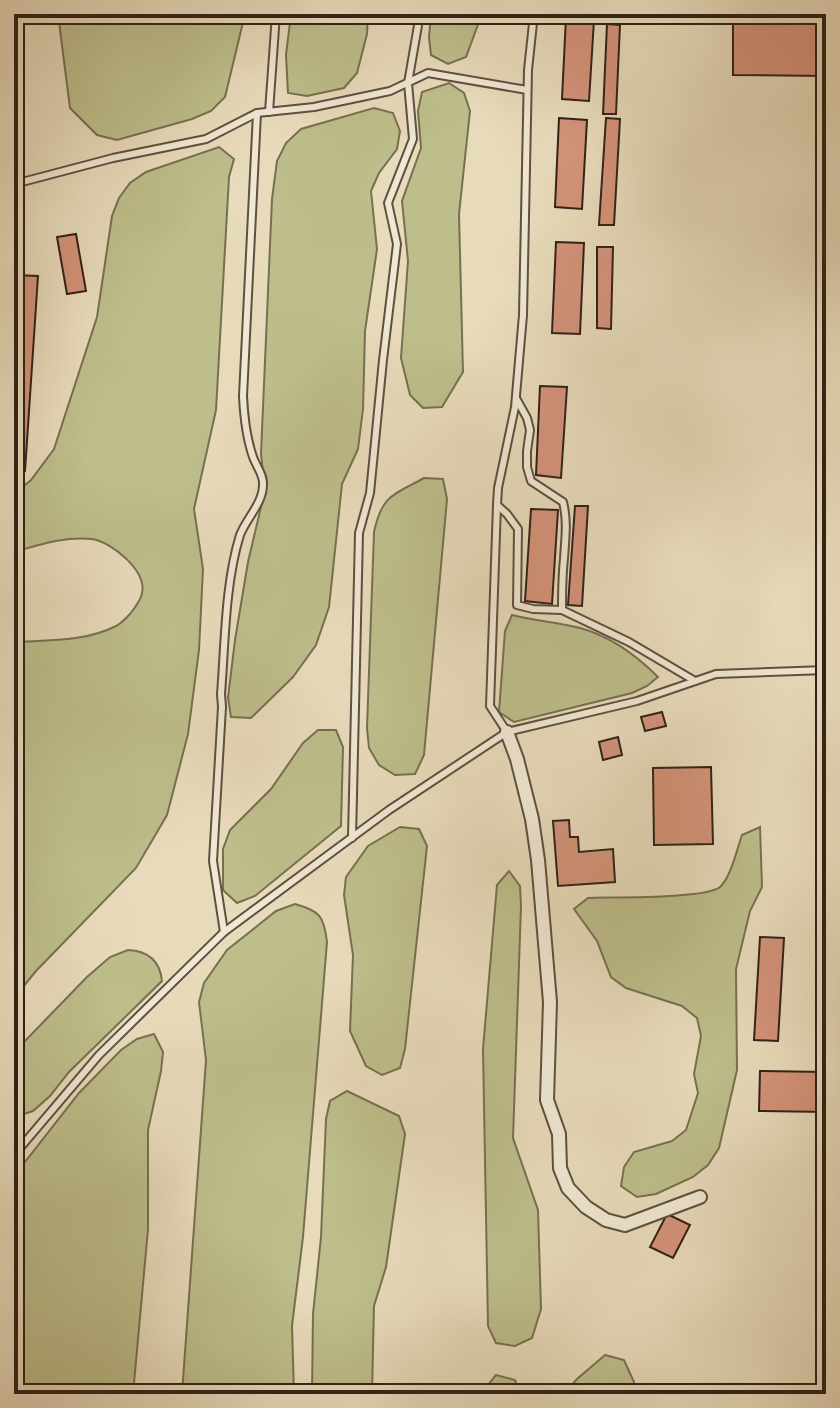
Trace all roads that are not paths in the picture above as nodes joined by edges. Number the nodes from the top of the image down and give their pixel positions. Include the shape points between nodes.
1 (276, 14) edge
2 (420, 14) edge
3 (534, 14) edge
4 (408, 83) junction
5 (527, 90) junction
6 (269, 112) junction
7 (257, 113) junction
8 (14, 197) edge
9 (516, 398) junction
10 (497, 505) junction
11 (562, 610) junction
12 (826, 670) edge
13 (695, 681) junction
14 (507, 732) junction
15 (352, 838) junction
16 (224, 932) junction
17 (14, 1155) edge
18 (700, 1197) dead end

1 - 6 lane
2 - 4 lane
3 - 5 lane
4 - 5 lane via 428,73
4 - 6 lane via 314,107
4 - 15 lane via 413,139 388,203 397,244 370,493 359,533
5 - 9 lane via 523,315
6 - 7 lane
7 - 8 lane via 206,139 22,182
7 - 16 lane via 243,396 246,431 264,486 241,533 231,578 213,861
9 - 10 lane
9 - 11 lane via 530,430 531,481 563,502 566,513
10 - 11 lane via 518,529 517,605
10 - 14 lane via 490,706
11 - 13 lane
12 - 13 lane via 716,674
13 - 14 lane via 637,701
14 - 15 lane
14 - 18 street via 536,846 550,1002 547,1100 568,1188 606,1220 625,1225
15 - 16 lane
16 - 17 lane via 99,1055

